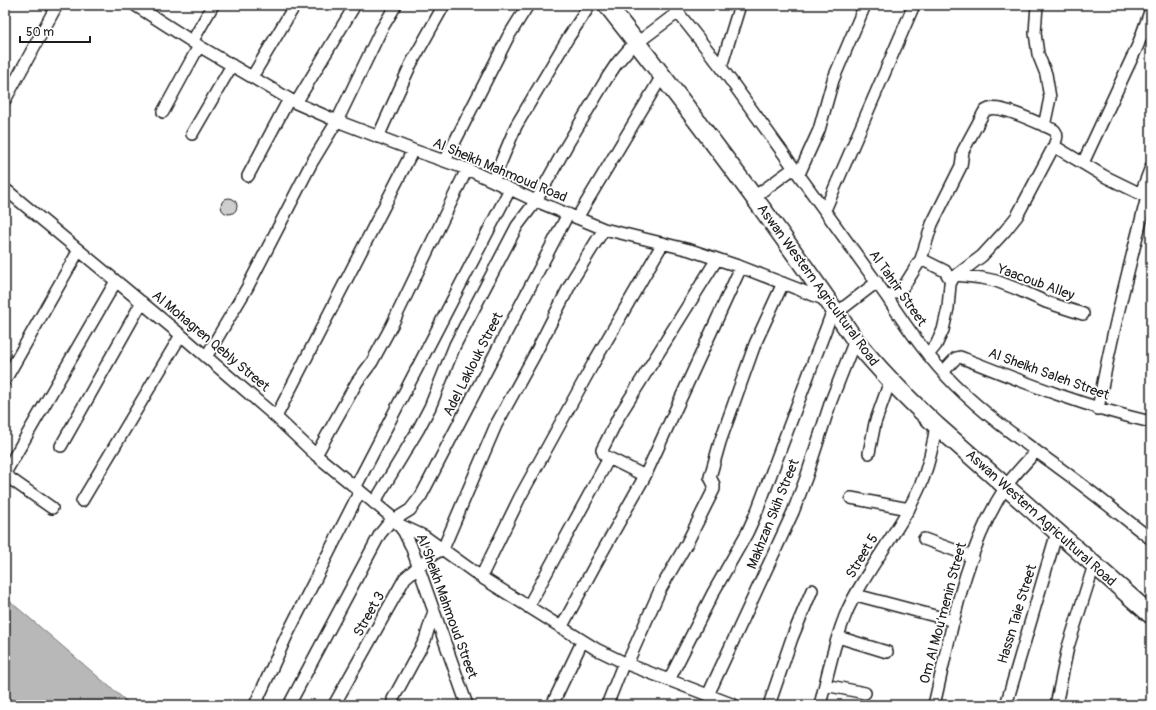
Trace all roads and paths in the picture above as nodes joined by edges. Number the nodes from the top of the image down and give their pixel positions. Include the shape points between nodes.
1 (57, 5) edge
2 (135, 5) edge
3 (213, 5) edge
4 (295, 5) edge
5 (355, 5) edge
6 (396, 5) edge
7 (444, 5) edge
8 (528, 5) edge
9 (590, 5) edge
10 (607, 5) edge
11 (740, 5) edge
12 (865, 5) edge
13 (914, 5) edge
14 (1037, 5) edge
15 (150, 9) edge
16 (675, 9) edge
17 (1151, 9) edge
18 (636, 43) junction
19 (196, 44) junction
20 (232, 65) junction
21 (721, 67) junction
22 (662, 76) junction
23 (252, 77) junction
24 (5, 100) edge
25 (292, 101) junction
26 (162, 112) dead end
27 (337, 121) junction
28 (1044, 126) junction
29 (192, 134) dead end
30 (378, 137) junction
31 (1054, 146) junction
32 (413, 150) junction
33 (445, 160) junction
34 (1083, 163) junction
35 (1151, 167) edge
36 (467, 169) junction
37 (797, 171) junction
38 (248, 176) dead end
39 (493, 181) junction
40 (5, 189) edge
41 (510, 189) junction
42 (1147, 196) edge
43 (754, 197) junction
44 (536, 201) junction
45 (825, 210) junction
46 (572, 216) junction
47 (604, 229) junction
48 (663, 243) junction
49 (79, 250) junction
50 (717, 259) junction
51 (921, 259) junction
52 (741, 267) junction
53 (953, 278) junction
54 (116, 281) junction
55 (877, 282) junction
56 (783, 283) junction
57 (888, 297) junction
58 (142, 302) junction
59 (833, 307) junction
60 (1083, 314) dead end
61 (180, 335) junction
62 (855, 340) junction
63 (928, 355) junction
64 (206, 357) junction
65 (943, 372) junction
66 (5, 380) edge
67 (890, 381) junction
68 (1098, 409) junction
69 (276, 417) junction
70 (1151, 422) edge
71 (936, 425) junction
72 (61, 446) dead end
73 (1036, 451) junction
74 (869, 452) dead end
75 (316, 455) junction
76 (608, 458) junction
77 (5, 474) edge
78 (645, 476) junction
79 (1006, 487) junction
80 (358, 489) junction
81 (851, 498) dead end
82 (82, 501) dead end
83 (374, 503) junction
84 (52, 508) dead end
85 (908, 508) junction
86 (396, 521) junction
87 (1057, 532) junction
88 (924, 539) dead end
89 (1151, 540) edge
90 (443, 549) junction
91 (973, 557) junction
92 (1094, 566) junction
93 (418, 567) junction
94 (481, 577) junction
95 (812, 590) dead end
96 (856, 595) junction
97 (528, 607) junction
98 (434, 612) junction
99 (1151, 615) edge
100 (954, 621) junction
101 (561, 628) junction
102 (838, 637) junction
103 (582, 642) junction
104 (887, 652) dead end
105 (626, 663) junction
106 (669, 680) junction
107 (825, 685) junction
108 (865, 693) dead end
109 (708, 695) junction
110 (394, 698) dead end
111 (464, 703) edge
112 (255, 705) edge
113 (289, 705) edge
114 (334, 705) edge
115 (552, 705) edge
116 (608, 705) edge
117 (734, 705) edge
118 (769, 705) edge
119 (820, 705) edge
120 (934, 705) edge
121 (1006, 705) edge
122 (1056, 705) edge

1 - 24 street
2 - 15 street, Al Sheikh Mahmoud Road
3 - 19 street
4 - 23 street
5 - 25 street
6 - 27 street via 380,30
7 - 30 street via 411,64
8 - 33 street via 508,37
9 - 39 street via 516,126
10 - 18 main road, Aswan Western Agricultural Road
11 - 21 street
12 - 37 street via 833,80 819,130
13 - 45 street
14 - 28 street via 1035,33 1050,98
15 - 19 street, Al Sheikh Mahmoud Road
16 - 18 street
16 - 21 street, Al Tahrir Street
17 - 34 street via 1138,45
18 - 22 main road, Aswan Western Agricultural Road
18 - 44 street via 622,56 607,78
19 - 20 street, Al Sheikh Mahmoud Road
19 - 26 street
20 - 23 street, Al Sheikh Mahmoud Road
20 - 29 street
21 - 37 street, Al Tahrir Street
22 - 43 main road, Aswan Western Agricultural Road
22 - 46 street, Adel Laklouk Street
23 - 25 street, Al Sheikh Mahmoud Road
25 - 27 street, Al Sheikh Mahmoud Road
25 - 38 street
27 - 30 street, Al Sheikh Mahmoud Road
27 - 64 street via 311,164 247,288
28 - 31 street via 1056,132
28 - 51 street via 997,108 984,112 963,151 960,166 932,224
30 - 32 street, Al Sheikh Mahmoud Road
31 - 34 street
31 - 53 street via 1017,216 1006,231 982,256
32 - 33 street, Al Sheikh Mahmoud Road
32 - 69 street
33 - 36 street, Al Sheikh Mahmoud Road
34 - 42 street
35 - 42 street
36 - 39 street, Al Sheikh Mahmoud Road
36 - 75 street via 392,325
37 - 43 street
37 - 45 street, Al Tahrir Street
39 - 41 street, Al Sheikh Mahmoud Road
40 - 49 street, Al Mohagren Qebly Street
41 - 44 street, Al Sheikh Mahmoud Road
41 - 80 street
42 - 68 street via 1122,295
43 - 59 main road, Aswan Western Agricultural Road
44 - 46 street, Al Sheikh Mahmoud Road
44 - 83 street via 517,226 455,345 430,407
45 - 55 street, Al Tahrir Street
46 - 47 street, Al Sheikh Mahmoud Road
46 - 86 street, Adel Laklouk Street via 422,496
47 - 48 street, Al Sheikh Mahmoud Road
47 - 90 street via 573,279 496,425
48 - 50 street, Al Sheikh Mahmoud Road
48 - 94 street via 523,491
49 - 54 street, Al Mohagren Qebly Street
49 - 66 street
50 - 52 street, Al Sheikh Mahmoud Road
50 - 76 street via 619,416 602,450
51 - 53 street via 946,271
51 - 57 street via 901,289
52 - 56 street, Al Sheikh Mahmoud Road
52 - 78 street
53 - 60 street, Yaacoub Alley via 982,278 996,281
53 - 63 street via 943,330
54 - 58 street, Al Mohagren Qebly Street
54 - 77 street
55 - 57 street, Al Tahrir Street
55 - 59 street
56 - 59 street, Al Sheikh Mahmoud Road
56 - 105 street via 755,344 720,442 710,477 714,489 660,590
57 - 63 street, Al Tahrir Street
58 - 61 street, Al Mohagren Qebly Street
58 - 72 street
59 - 62 main road, Aswan Western Agricultural Road
59 - 106 street via 747,533
61 - 64 street, Al Mohagren Qebly Street
61 - 82 street
62 - 67 main road, Aswan Western Agricultural Road
62 - 109 street, Makhzan Skih Street via 793,512
63 - 65 street, Al Tahrir Street
64 - 69 street, Al Mohagren Qebly Street
65 - 68 street, Al Sheikh Saleh Street via 960,357
65 - 73 street, Al Tahrir Street via 977,406
67 - 71 main road, Aswan Western Agricultural Road
67 - 74 street via 877,416
68 - 70 street, Al Sheikh Saleh Street
69 - 75 street, Al Mohagren Qebly Street
71 - 79 main road, Aswan Western Agricultural Road
71 - 85 street, Street 5 via 927,469
73 - 79 street, Om Al Mou'menin Street
73 - 89 street, Al Tahrir Street
75 - 80 street, Al Mohagren Qebly Street
76 - 78 street
76 - 97 street
77 - 84 street
78 - 101 street
79 - 87 main road, Aswan Western Agricultural Road
79 - 91 street, Om Al Mou'menin Street via 987,521
80 - 83 street, Al Mohagren Qebly Street
80 - 112 street
81 - 85 street
83 - 86 street, Al Mohagren Qebly Street
85 - 96 street, Street 5
86 - 90 street
86 - 93 street, Al Sheikh Mahmoud Street via 407,539
86 - 113 street, Adel Laklouk Street via 384,528 380,534
87 - 92 main road, Aswan Western Agricultural Road
87 - 121 street, Hassn Taie Street
88 - 91 street
90 - 93 street, Street 3
90 - 94 street
91 - 100 street, Om Al Mou'menin Street
92 - 99 main road, Aswan Western Agricultural Road
92 - 122 street via 1068,647
93 - 98 street, Al Sheikh Mahmoud Street
93 - 114 street, Street 3 via 405,578
94 - 97 street
95 - 118 street
96 - 100 street
96 - 102 street, Street 5
97 - 101 street
98 - 110 street via 425,640
98 - 111 street, Al Sheikh Mahmoud Street
100 - 120 street, Om Al Mou'menin Street
101 - 103 street
102 - 104 street
102 - 107 street, Street 5
103 - 105 street
103 - 115 street
105 - 106 street
105 - 116 street
106 - 109 street
107 - 108 street
107 - 119 street, Street 5
109 - 117 street

